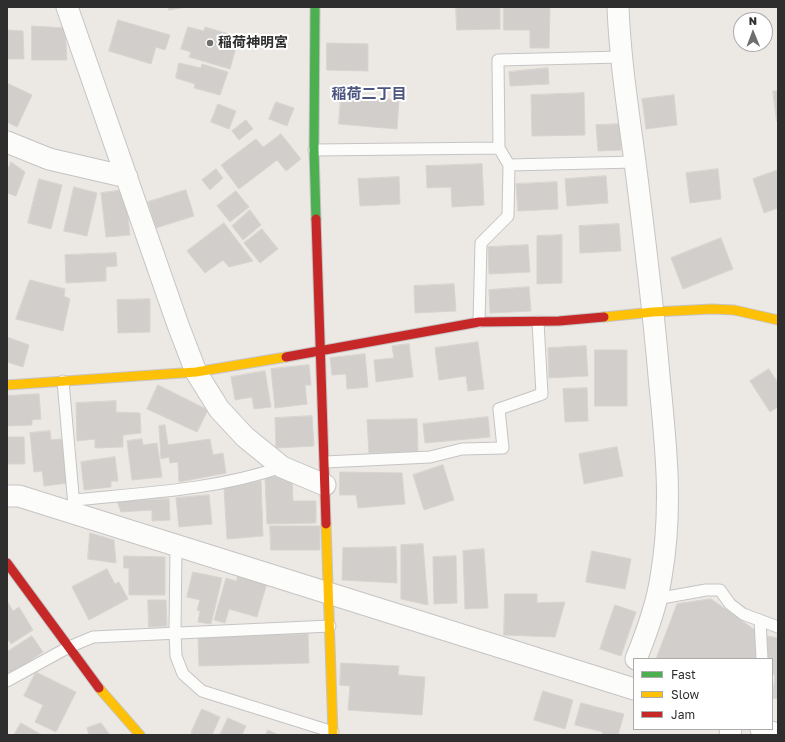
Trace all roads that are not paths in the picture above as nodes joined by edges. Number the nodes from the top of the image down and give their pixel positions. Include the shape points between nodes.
1 (67, 7) edge
2 (315, 7) edge
3 (618, 7) edge
4 (621, 56) junction
5 (7, 142) edge
6 (499, 148) junction
7 (314, 150) junction
8 (635, 162) junction
9 (509, 165) junction
10 (127, 177) junction
11 (653, 312) junction
12 (778, 320) edge
13 (479, 322) junction
14 (538, 322) junction
15 (321, 351) junction
16 (196, 372) junction
17 (63, 381) junction
18 (7, 385) edge
19 (325, 462) junction
20 (282, 466) junction
21 (325, 485) junction
22 (7, 496) edge
23 (74, 507) junction
24 (176, 545) junction
25 (7, 563) edge
26 (330, 593) junction
27 (656, 599) junction
28 (760, 620) junction
29 (330, 626) junction
30 (778, 626) edge
31 (175, 633) junction
32 (69, 647) junction
33 (636, 658) edge
34 (762, 658) edge
35 (633, 671) edge
36 (7, 681) edge
37 (630, 688) edge
38 (333, 734) edge
39 (140, 735) edge

1 - 10 street
2 - 7 street
3 - 4 street
4 - 6 lane via 498,60
4 - 8 street
5 - 10 street via 49,159
6 - 7 lane
6 - 9 lane
7 - 15 street
8 - 9 lane
8 - 11 street
9 - 13 lane via 508,216 481,243
10 - 16 street
11 - 12 street via 712,308
11 - 14 street
11 - 27 street via 668,466 665,544
13 - 14 street
13 - 15 street
14 - 19 lane via 542,394 500,409 503,448 462,450 430,457
15 - 16 street
15 - 19 street
16 - 17 street
16 - 20 street via 219,409 245,437
17 - 18 street
17 - 23 lane
19 - 21 street
20 - 21 street
20 - 23 lane via 257,475 201,488
21 - 26 street
22 - 23 street
23 - 24 street
24 - 26 street
24 - 31 lane
25 - 32 street
26 - 29 street
26 - 37 street
27 - 28 lane via 720,590 730,604 743,614
27 - 33 street via 651,621
28 - 30 lane
28 - 34 lane
29 - 31 lane
29 - 38 street
31 - 32 lane via 93,637
31 - 38 lane via 176,656 183,674 202,691
32 - 36 lane
32 - 39 street via 100,689
35 - 37 street

